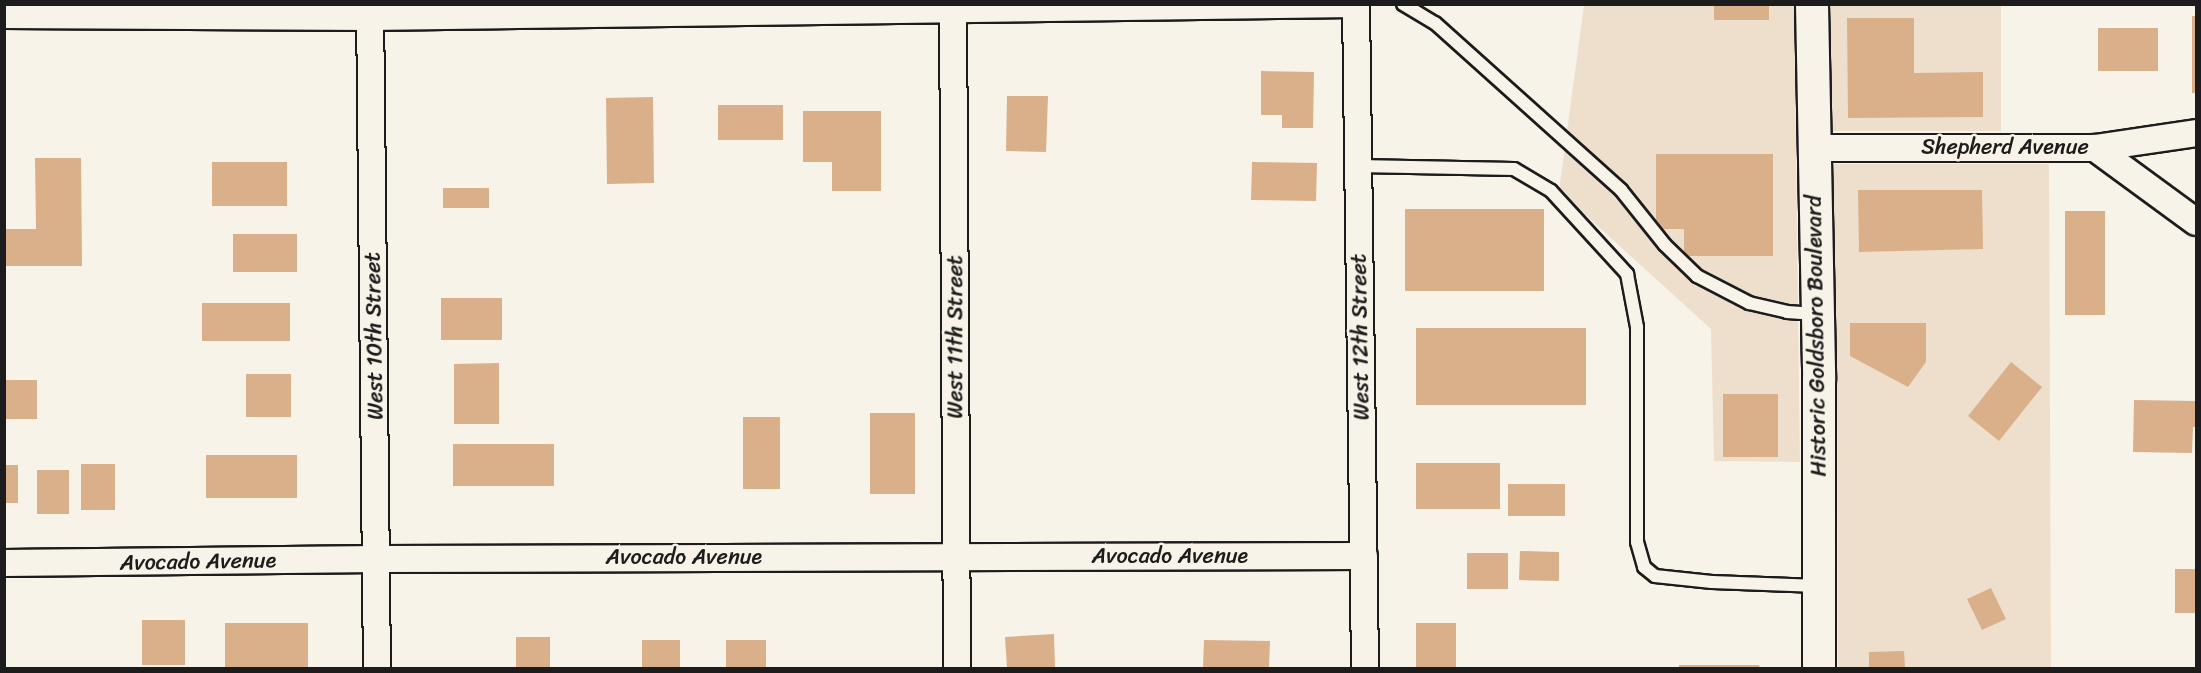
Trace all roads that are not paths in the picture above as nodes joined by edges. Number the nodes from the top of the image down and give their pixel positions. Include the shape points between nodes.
1 (1355, 4) edge
2 (1403, 4) edge
3 (1812, 4) edge
4 (953, 8) edge
5 (370, 11) edge
6 (4, 15) edge
7 (2196, 133) edge
8 (1813, 148) junction
9 (2096, 148) junction
10 (1358, 166) junction
11 (2196, 222) edge
12 (1817, 314) junction
13 (956, 556) junction
14 (1364, 556) junction
15 (377, 559) junction
16 (4, 563) edge
17 (1819, 586) junction
18 (376, 669) edge
19 (957, 669) edge
20 (1365, 669) edge
21 (1819, 669) edge

1 - 4 street
1 - 10 street, West 12th Street
2 - 12 lane via 1435,23 1621,189 1665,244 1697,276 1749,303
3 - 8 street, Historic Goldsboro Boulevard
4 - 5 street
4 - 13 street, West 11th Street
5 - 6 street
5 - 15 street, West 10th Street
7 - 9 street, Shepherd Avenue
8 - 9 street, Shepherd Avenue
8 - 12 street, Historic Goldsboro Boulevard
9 - 11 street
10 - 14 street, West 12th Street
10 - 17 lane via 1514,169 1551,191 1627,274 1637,327 1637,542 1644,567 1655,576
12 - 17 street, Historic Goldsboro Boulevard
13 - 14 street, Avocado Avenue
13 - 15 street, Avocado Avenue
13 - 19 street, West 11th Street
14 - 20 street, West 12th Street
15 - 16 street, Avocado Avenue
15 - 18 street, West 10th Street
17 - 21 street, Historic Goldsboro Boulevard

